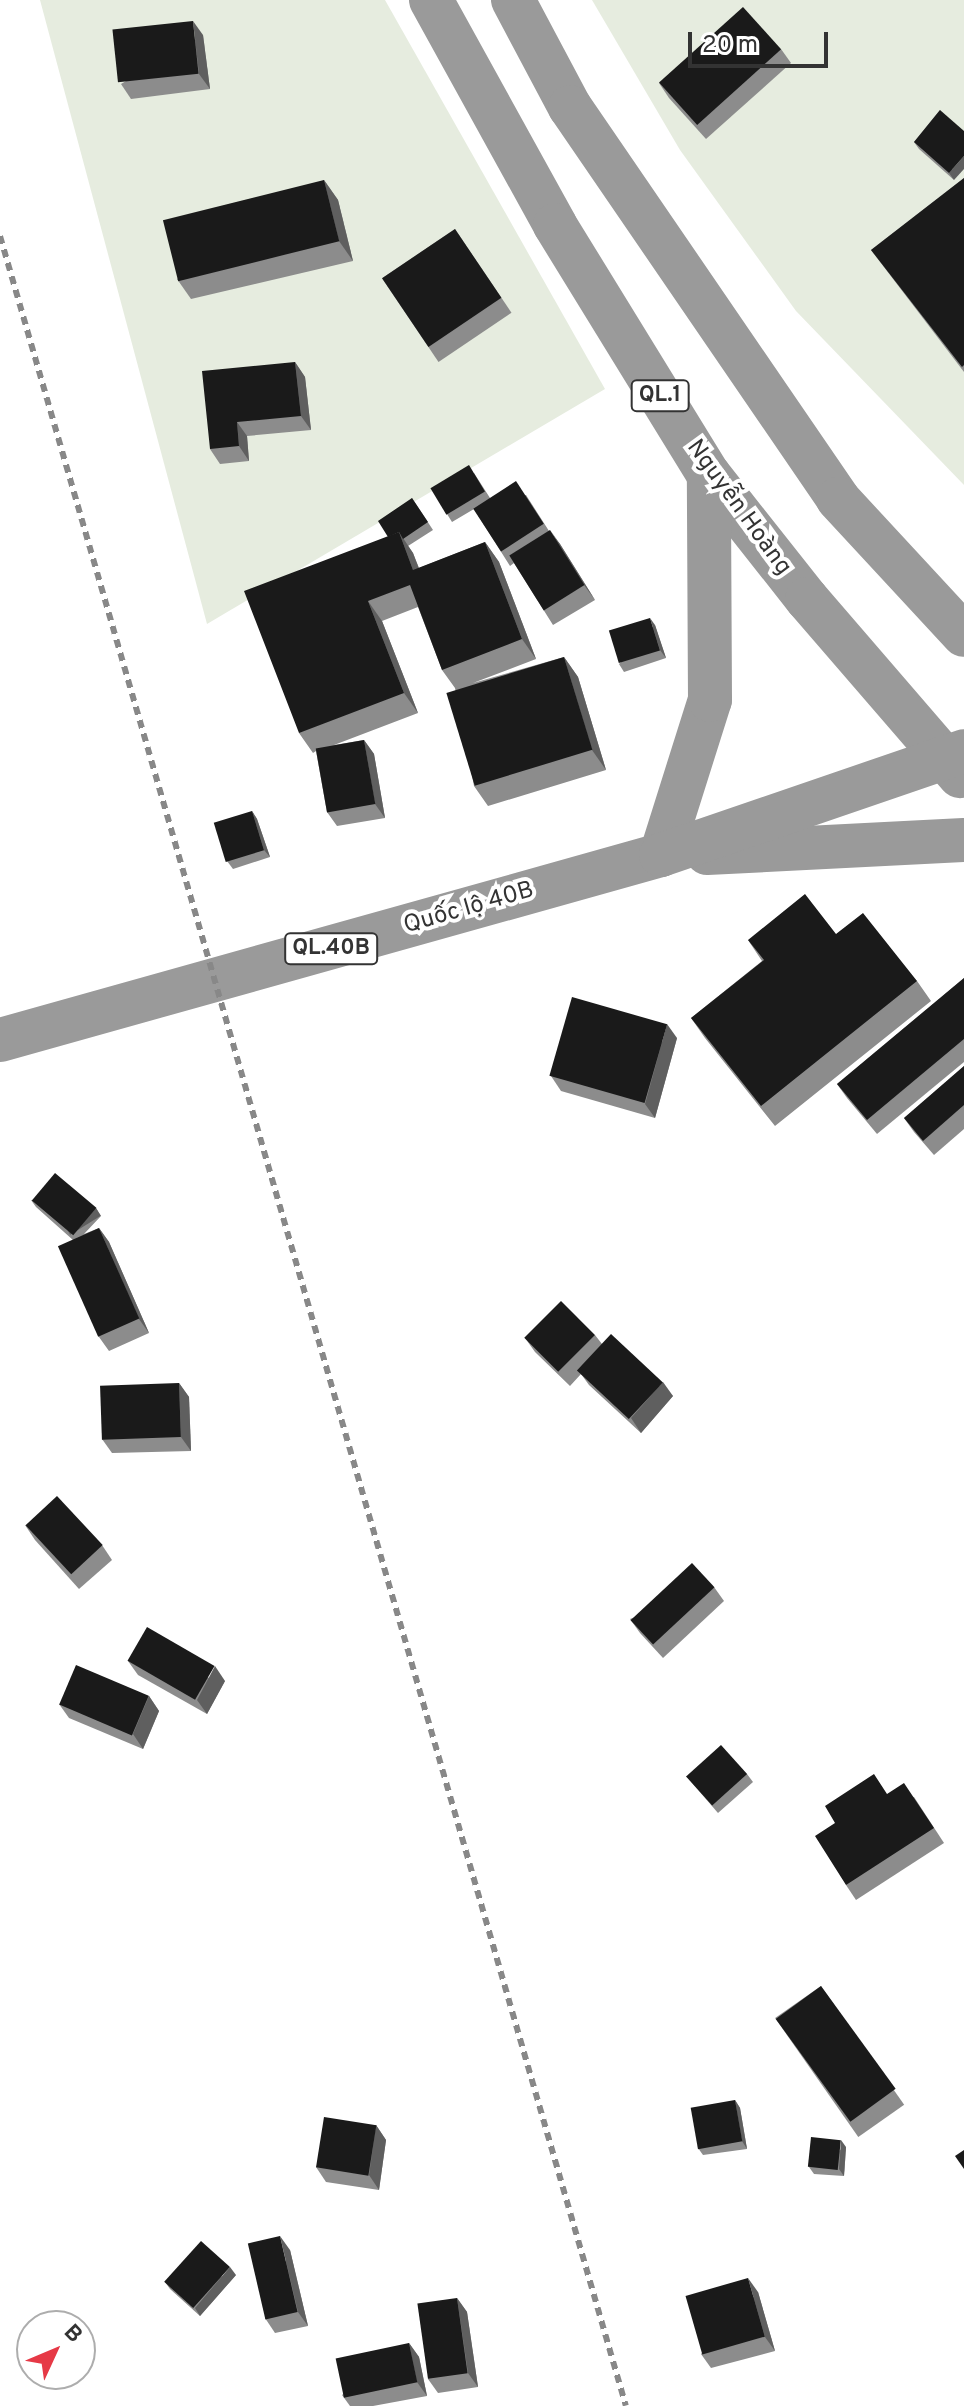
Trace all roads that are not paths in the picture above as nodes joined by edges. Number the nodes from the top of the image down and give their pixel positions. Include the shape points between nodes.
1 (431, 0) edge
2 (513, 0) edge
3 (709, 475) junction
4 (964, 635) edge
5 (956, 762) edge
6 (964, 840) edge
7 (661, 855) junction
8 (0, 1040) edge

1 - 3 highway, Nguyễn Hoàng / QL.1 via 555,225
2 - 4 highway via 570,107 838,499
3 - 5 highway, Nguyễn Hoàng / QL.1
3 - 7 highway via 710,700
5 - 7 highway, Quốc lộ 40B / QL.40B
6 - 7 highway, Quốc lộ 40B / QL.40B
7 - 8 highway, Quốc lộ 40B / QL.40B

